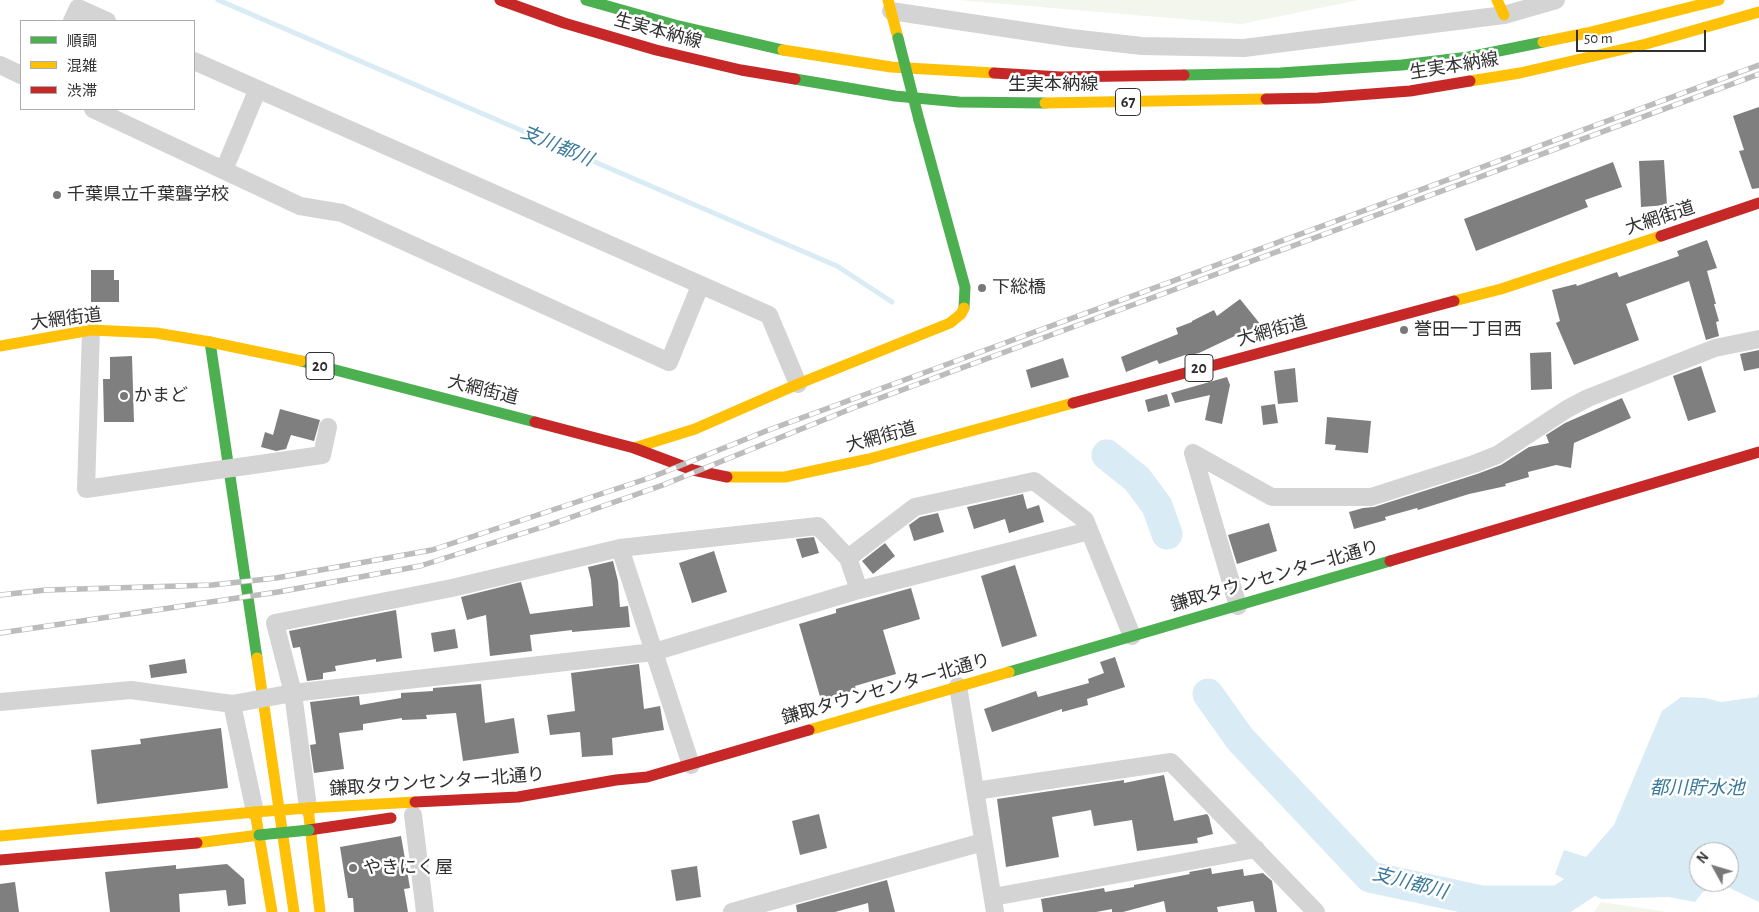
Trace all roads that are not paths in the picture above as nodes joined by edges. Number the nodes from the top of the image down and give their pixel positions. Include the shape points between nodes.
1 (500, 0) edge
2 (586, 0) edge
3 (1556, 0) edge
4 (1719, 0) edge
5 (889, 6) edge
6 (1500, 8) edge
7 (1759, 12) edge
8 (72, 20) edge
9 (104, 20) edge
10 (195, 61) edge
11 (0, 65) edge
12 (20, 75) edge
13 (257, 91) junction
14 (96, 110) edge
15 (224, 170) junction
16 (1759, 203) edge
17 (700, 286) junction
18 (90, 330) junction
19 (1759, 339) edge
20 (210, 342) junction
21 (0, 346) edge
22 (798, 384) junction
23 (328, 427) dead end
24 (634, 448) junction
25 (1759, 452) edge
26 (1089, 531) junction
27 (620, 548) junction
28 (848, 558) junction
29 (859, 590) junction
30 (1238, 606) junction
31 (1132, 636) junction
32 (654, 652) junction
33 (958, 686) junction
34 (293, 693) junction
35 (0, 702) edge
36 (232, 704) junction
37 (691, 764) junction
38 (647, 778) junction
39 (975, 791) junction
40 (584, 797) dead end
41 (528, 807) dead end
42 (308, 808) junction
43 (512, 809) dead end
44 (255, 812) junction
45 (417, 814) joint
46 (309, 830) junction
47 (259, 835) junction
48 (0, 836) edge
49 (983, 842) junction
50 (1256, 849) junction
51 (0, 860) edge
52 (994, 905) edge
53 (272, 912) edge
54 (294, 912) edge
55 (320, 912) edge
56 (425, 912) edge
57 (732, 912) edge
58 (1316, 912) edge

1 - 7 main road, 生実本納線 / 67 via 647,48 741,70 895,96 1020,104 1318,98 1410,91 1520,73 1646,44
2 - 4 main road, 生実本納線 / 67 via 796,53 891,67 1122,78 1280,73 1470,57 1596,31
3 - 6 street
5 - 6 street via 1071,38 1142,46 1244,48
5 - 22 main road, bridge via 965,287 965,305 961,314 950,323
8 - 9 street via 78,8
10 - 13 street
11 - 12 street
13 - 15 street
13 - 17 street
14 - 15 street
15 - 17 street via 300,206 342,213 669,362
16 - 24 main road, 大網街道 / 20 via 1501,289 822,470 785,477 727,477 693,470
17 - 22 street via 769,316
18 - 20 main road, 大網街道 / 20 via 156,333
18 - 21 main road, 大網街道 / 20
18 - 23 street, bridge via 86,489 322,455
19 - 30 street via 1715,348 1588,398 1497,455 1371,497 1272,497 1193,453
20 - 24 main road, 大網街道 / 20 via 281,356
20 - 54 main road
22 - 24 main road via 695,429
25 - 30 main road, 鎌取タウンセンター北通り
26 - 28 street via 1085,520 1034,481 915,506
26 - 29 street
26 - 31 street
27 - 28 street via 818,526
27 - 32 street
27 - 34 street via 452,588 275,623
28 - 29 street
29 - 32 street
30 - 31 main road, 鎌取タウンセンター北通り
31 - 33 main road, 鎌取タウンセンター北通り
32 - 34 street
32 - 37 street
33 - 37 main road, 鎌取タウンセンター北通り
33 - 39 street
34 - 36 street, bridge
34 - 42 street
35 - 36 street via 131,690
36 - 44 street
37 - 38 main road, 鎌取タウンセンター北通り
38 - 40 main road via 617,790
38 - 42 main road, 鎌取タウンセンター北通り via 616,780 518,797
39 - 49 street
39 - 50 street via 1172,762
41 - 43 main road
42 - 44 main road, 鎌取タウンセンター北通り, bridge
42 - 46 main road
44 - 47 main road
44 - 48 main road, 鎌取タウンセンター北通り
45 - 46 main road
45 - 56 street
46 - 47 main road, bridge
46 - 55 main road
47 - 51 main road
47 - 53 main road
49 - 52 street
49 - 57 street
50 - 52 street
50 - 58 street

